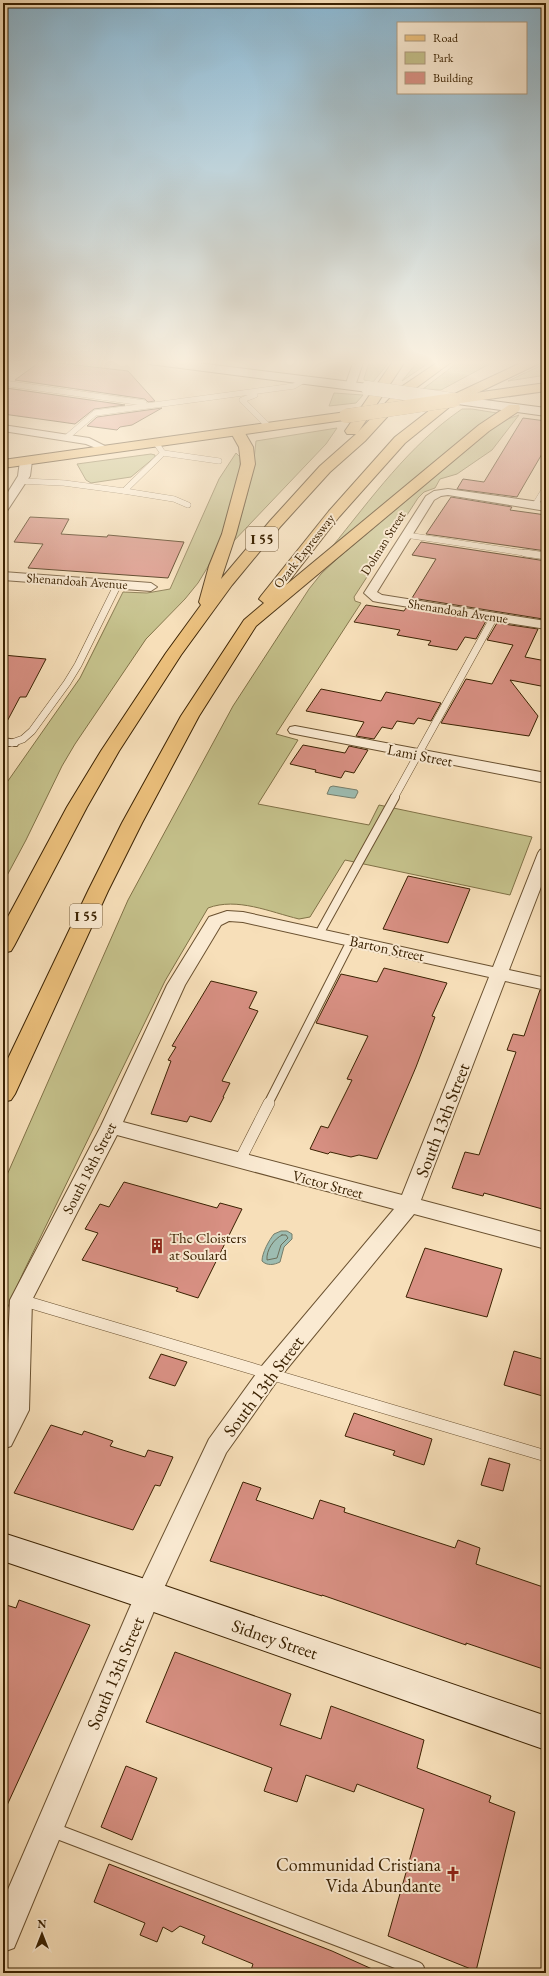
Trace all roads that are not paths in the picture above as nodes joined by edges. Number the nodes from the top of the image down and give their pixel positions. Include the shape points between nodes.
1 (92, 452) edge
2 (156, 452) edge
3 (179, 452) edge
4 (247, 452) edge
5 (337, 452) edge
6 (344, 452) edge
7 (388, 452) edge
8 (455, 452) edge
9 (26, 461) junction
10 (219, 461) dead end
11 (3, 464) edge
12 (325, 469) junction
13 (21, 481) junction
14 (546, 486) edge
15 (124, 491) junction
16 (7, 498) edge
17 (188, 505) dead end
18 (541, 506) edge
19 (3, 510) edge
20 (406, 535) junction
21 (546, 556) edge
22 (3, 576) edge
23 (118, 584) junction
24 (152, 587) dead end
25 (370, 593) joint
26 (204, 612) junction
27 (494, 616) junction
28 (250, 623) junction
29 (546, 625) edge
30 (295, 730) dead end
31 (8, 742) edge
32 (417, 754) junction
33 (546, 778) edge
34 (546, 853) edge
35 (227, 916) joint
36 (319, 934) junction
37 (351, 941) junction
38 (3, 946) edge
39 (499, 973) junction
40 (546, 984) edge
41 (3, 1094) edge
42 (111, 1126) junction
43 (240, 1160) junction
44 (410, 1205) junction
45 (546, 1241) edge
46 (21, 1300) junction
47 (269, 1374) junction
48 (3, 1439) edge
49 (546, 1456) edge
50 (3, 1547) edge
51 (148, 1595) junction
52 (546, 1733) edge
53 (50, 1829) junction
54 (3, 1937) edge
55 (415, 1973) edge

1 - 9 main road
2 - 15 lane
3 - 10 lane
4 - 26 main road via 248,464
5 - 12 main road
6 - 12 main road, I 55
7 - 28 main road, Ozark Expressway / I 55 via 306,548
8 - 28 main road
9 - 11 main road
9 - 13 street via 26,471
12 - 26 main road, I 55 via 256,547
13 - 15 lane via 64,483
13 - 16 street
14 - 18 lane
15 - 17 lane via 174,499
16 - 19 street
18 - 20 street, Dolman Street via 448,492 438,493 430,498
20 - 21 lane
20 - 25 street, Dolman Street
22 - 23 street, Shenandoah Avenue
23 - 24 street, Shenandoah Avenue
23 - 31 lane via 67,683 23,740
25 - 27 street, Shenandoah Avenue via 378,598
26 - 38 main road, I 55 via 110,751
27 - 29 street, Shenandoah Avenue
27 - 32 lane
28 - 41 main road, I 55 via 190,716 143,802 98,891
30 - 32 street, Lami Street
32 - 33 street, Lami Street
32 - 36 lane
34 - 39 street, South 13th Street
35 - 36 street, Barton Street via 243,917
35 - 42 street, South 18th Street via 215,921 176,985
36 - 37 street, Barton Street
37 - 39 street, Barton Street
37 - 43 lane
39 - 40 street, Barton Street
39 - 44 street, South 13th Street
42 - 43 street, Victor Street
42 - 46 street, South 18th Street
43 - 44 street, Victor Street
44 - 45 street, Victor Street
44 - 47 street, South 13th Street
46 - 47 lane
46 - 48 street, South 18th Street via 17,1410
47 - 49 lane
47 - 51 street, South 13th Street via 217,1446
50 - 51 main road, Sidney Street
51 - 52 main road, Sidney Street
51 - 53 street, South 13th Street
53 - 54 street, South 13th Street
53 - 55 lane via 416,1969

